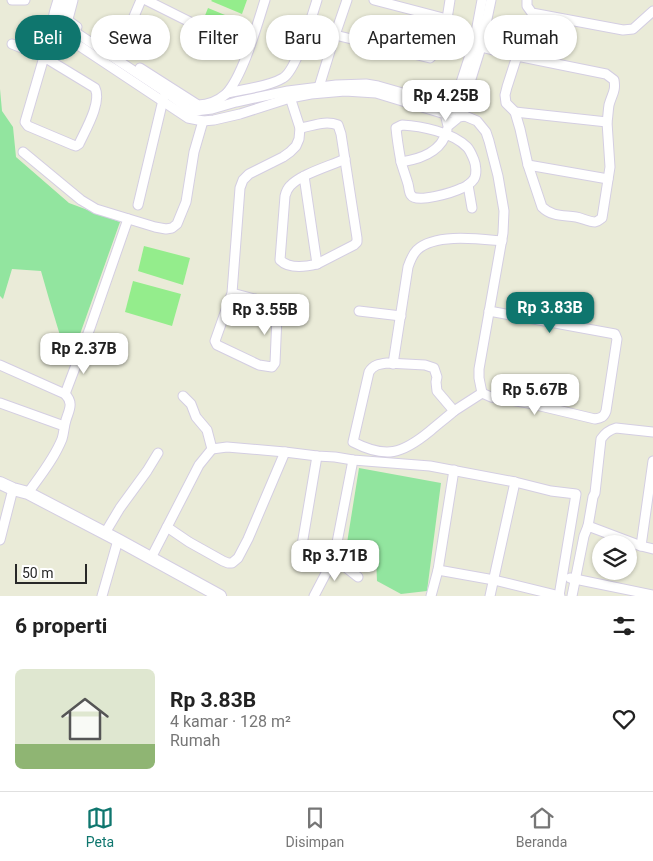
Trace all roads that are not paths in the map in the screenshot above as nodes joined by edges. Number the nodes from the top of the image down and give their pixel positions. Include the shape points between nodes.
1 (12, 0) edge
2 (25, 0) edge
3 (58, 0) edge
4 (66, 0) edge
5 (73, 0) edge
6 (141, 0) edge
7 (146, 0) edge
8 (265, 0) edge
9 (317, 0) edge
10 (348, 0) edge
11 (374, 0) edge
12 (450, 0) edge
13 (482, 0) edge
14 (491, 0) edge
15 (527, 0) edge
16 (653, 11) edge
17 (53, 15) edge
18 (60, 15) edge
19 (135, 15) edge
20 (432, 15) edge
21 (448, 15) edge
22 (180, 17) edge
23 (339, 24) edge
24 (256, 27) edge
25 (81, 37) edge
26 (91, 37) edge
27 (12, 44) dead end
28 (15, 45) edge
29 (478, 45) junction
30 (484, 47) edge
31 (44, 57) joint
32 (127, 60) edge
33 (244, 60) edge
34 (327, 60) edge
35 (516, 60) edge
36 (537, 60) edge
37 (319, 87) junction
38 (227, 93) junction
39 (289, 95) junction
40 (164, 96) junction
41 (236, 102) junction
42 (459, 112) junction
43 (515, 112) junction
44 (240, 114) junction
45 (203, 121) junction
46 (607, 122) junction
47 (300, 128) junction
48 (447, 130) junction
49 (23, 152) dead end
50 (345, 159) junction
51 (401, 162) junction
52 (528, 165) junction
53 (304, 176) junction
54 (608, 179) junction
55 (468, 185) junction
56 (138, 205) dead end
57 (472, 208) dead end
58 (128, 219) junction
59 (502, 237) junction
60 (317, 264) junction
61 (232, 293) junction
62 (359, 311) dead end
63 (489, 312) junction
64 (401, 316) junction
65 (393, 364) junction
66 (0, 365) edge
67 (482, 393) junction
68 (65, 394) junction
69 (183, 396) dead end
70 (0, 403) edge
71 (454, 411) junction
72 (64, 426) junction
73 (653, 432) edge
74 (212, 449) junction
75 (285, 452) junction
76 (158, 453) dead end
77 (317, 456) junction
78 (353, 460) junction
79 (653, 460) edge
80 (454, 470) junction
81 (514, 482) junction
82 (0, 483) edge
83 (13, 489) junction
84 (28, 493) junction
85 (576, 494) junction
86 (593, 497) junction
87 (588, 526) junction
88 (167, 527) junction
89 (105, 533) junction
90 (0, 540) edge
91 (118, 540) junction
92 (640, 546) junction
93 (653, 549) edge
94 (301, 551) dead end
95 (151, 558) junction
96 (334, 558) junction
97 (438, 570) junction
98 (358, 577) dead end
99 (563, 577) junction
100 (575, 579) junction
101 (494, 580) junction
102 (613, 592) edge
103 (653, 595) edge
104 (102, 596) edge
105 (220, 596) edge
106 (314, 596) edge
107 (432, 596) edge
108 (490, 596) edge
109 (559, 596) edge
110 (572, 596) edge

1 - 2 street
3 - 17 street
4 - 18 street
5 - 26 street via 68,21
6 - 19 street
7 - 22 street
8 - 24 street
9 - 38 street via 293,67 286,77
10 - 23 street
11 - 20 street
12 - 21 street
13 - 29 street
14 - 29 street
15 - 16 street via 532,12 623,30 633,29
25 - 40 street
27 - 28 street
29 - 30 street
29 - 42 street
31 - 31 street via 96,88 98,93 95,108 78,145 25,122
32 - 38 street via 198,106 214,102
33 - 38 street
34 - 37 street
35 - 43 street via 505,95 506,103
36 - 46 street via 612,77 615,88
37 - 39 street
37 - 42 street via 373,85
39 - 41 street
39 - 44 street
39 - 47 street
39 - 48 street via 345,91 376,93 445,114
40 - 41 street via 195,111
40 - 45 street via 188,118
40 - 56 street
41 - 44 street
42 - 48 street
42 - 48 street via 460,117
42 - 59 street via 476,121 486,132 504,211
43 - 46 street
43 - 52 street
44 - 45 street
45 - 58 street via 186,202 177,224 166,229
46 - 54 street
47 - 50 street via 331,122 338,125
47 - 61 street via 296,146 290,152 249,174 241,183
48 - 51 street via 433,152
48 - 51 street via 402,125 396,128
48 - 55 street via 467,147 476,165 475,178
49 - 58 street via 81,200 96,209
50 - 53 street
50 - 60 street via 357,242
51 - 55 street via 413,197 424,199
52 - 54 street
52 - 54 street via 542,207 554,215 596,222 602,218
53 - 60 street
53 - 60 street via 290,185 285,196 280,260 294,266
55 - 57 street
58 - 68 street
59 - 63 street
59 - 64 street via 452,239 425,244 417,249 408,267
61 - 61 street via 270,303 276,311 275,363 272,367 259,365 217,345 215,337
62 - 64 street
63 - 67 street via 479,369
63 - 67 street via 615,334 617,339 606,411 602,417 595,419
64 - 65 street
65 - 71 street via 434,368 437,391
65 - 71 street via 380,364 369,372 352,442 377,452 395,452 416,442
66 - 68 street
67 - 71 street
68 - 72 street via 71,406
69 - 74 street via 207,430
70 - 72 street
72 - 84 street via 54,455
73 - 86 street via 616,428 604,434
74 - 75 street
74 - 88 street via 199,465
75 - 77 street
75 - 88 street via 248,540 235,561 223,561
76 - 89 street
77 - 78 street
77 - 94 street
78 - 80 street
78 - 96 street
79 - 92 street
80 - 81 street
80 - 97 street
81 - 85 street
81 - 101 street
82 - 83 street
83 - 84 street
83 - 90 street
84 - 89 street
85 - 86 street
85 - 99 street
86 - 87 street
87 - 92 street
87 - 100 street
88 - 95 street
89 - 91 street
91 - 95 street
91 - 104 street
92 - 93 street
95 - 105 street
96 - 98 street
96 - 106 street
97 - 101 street
97 - 107 street
99 - 100 street
99 - 109 street
100 - 102 street
100 - 110 street
101 - 108 street
101 - 109 street
102 - 103 street

